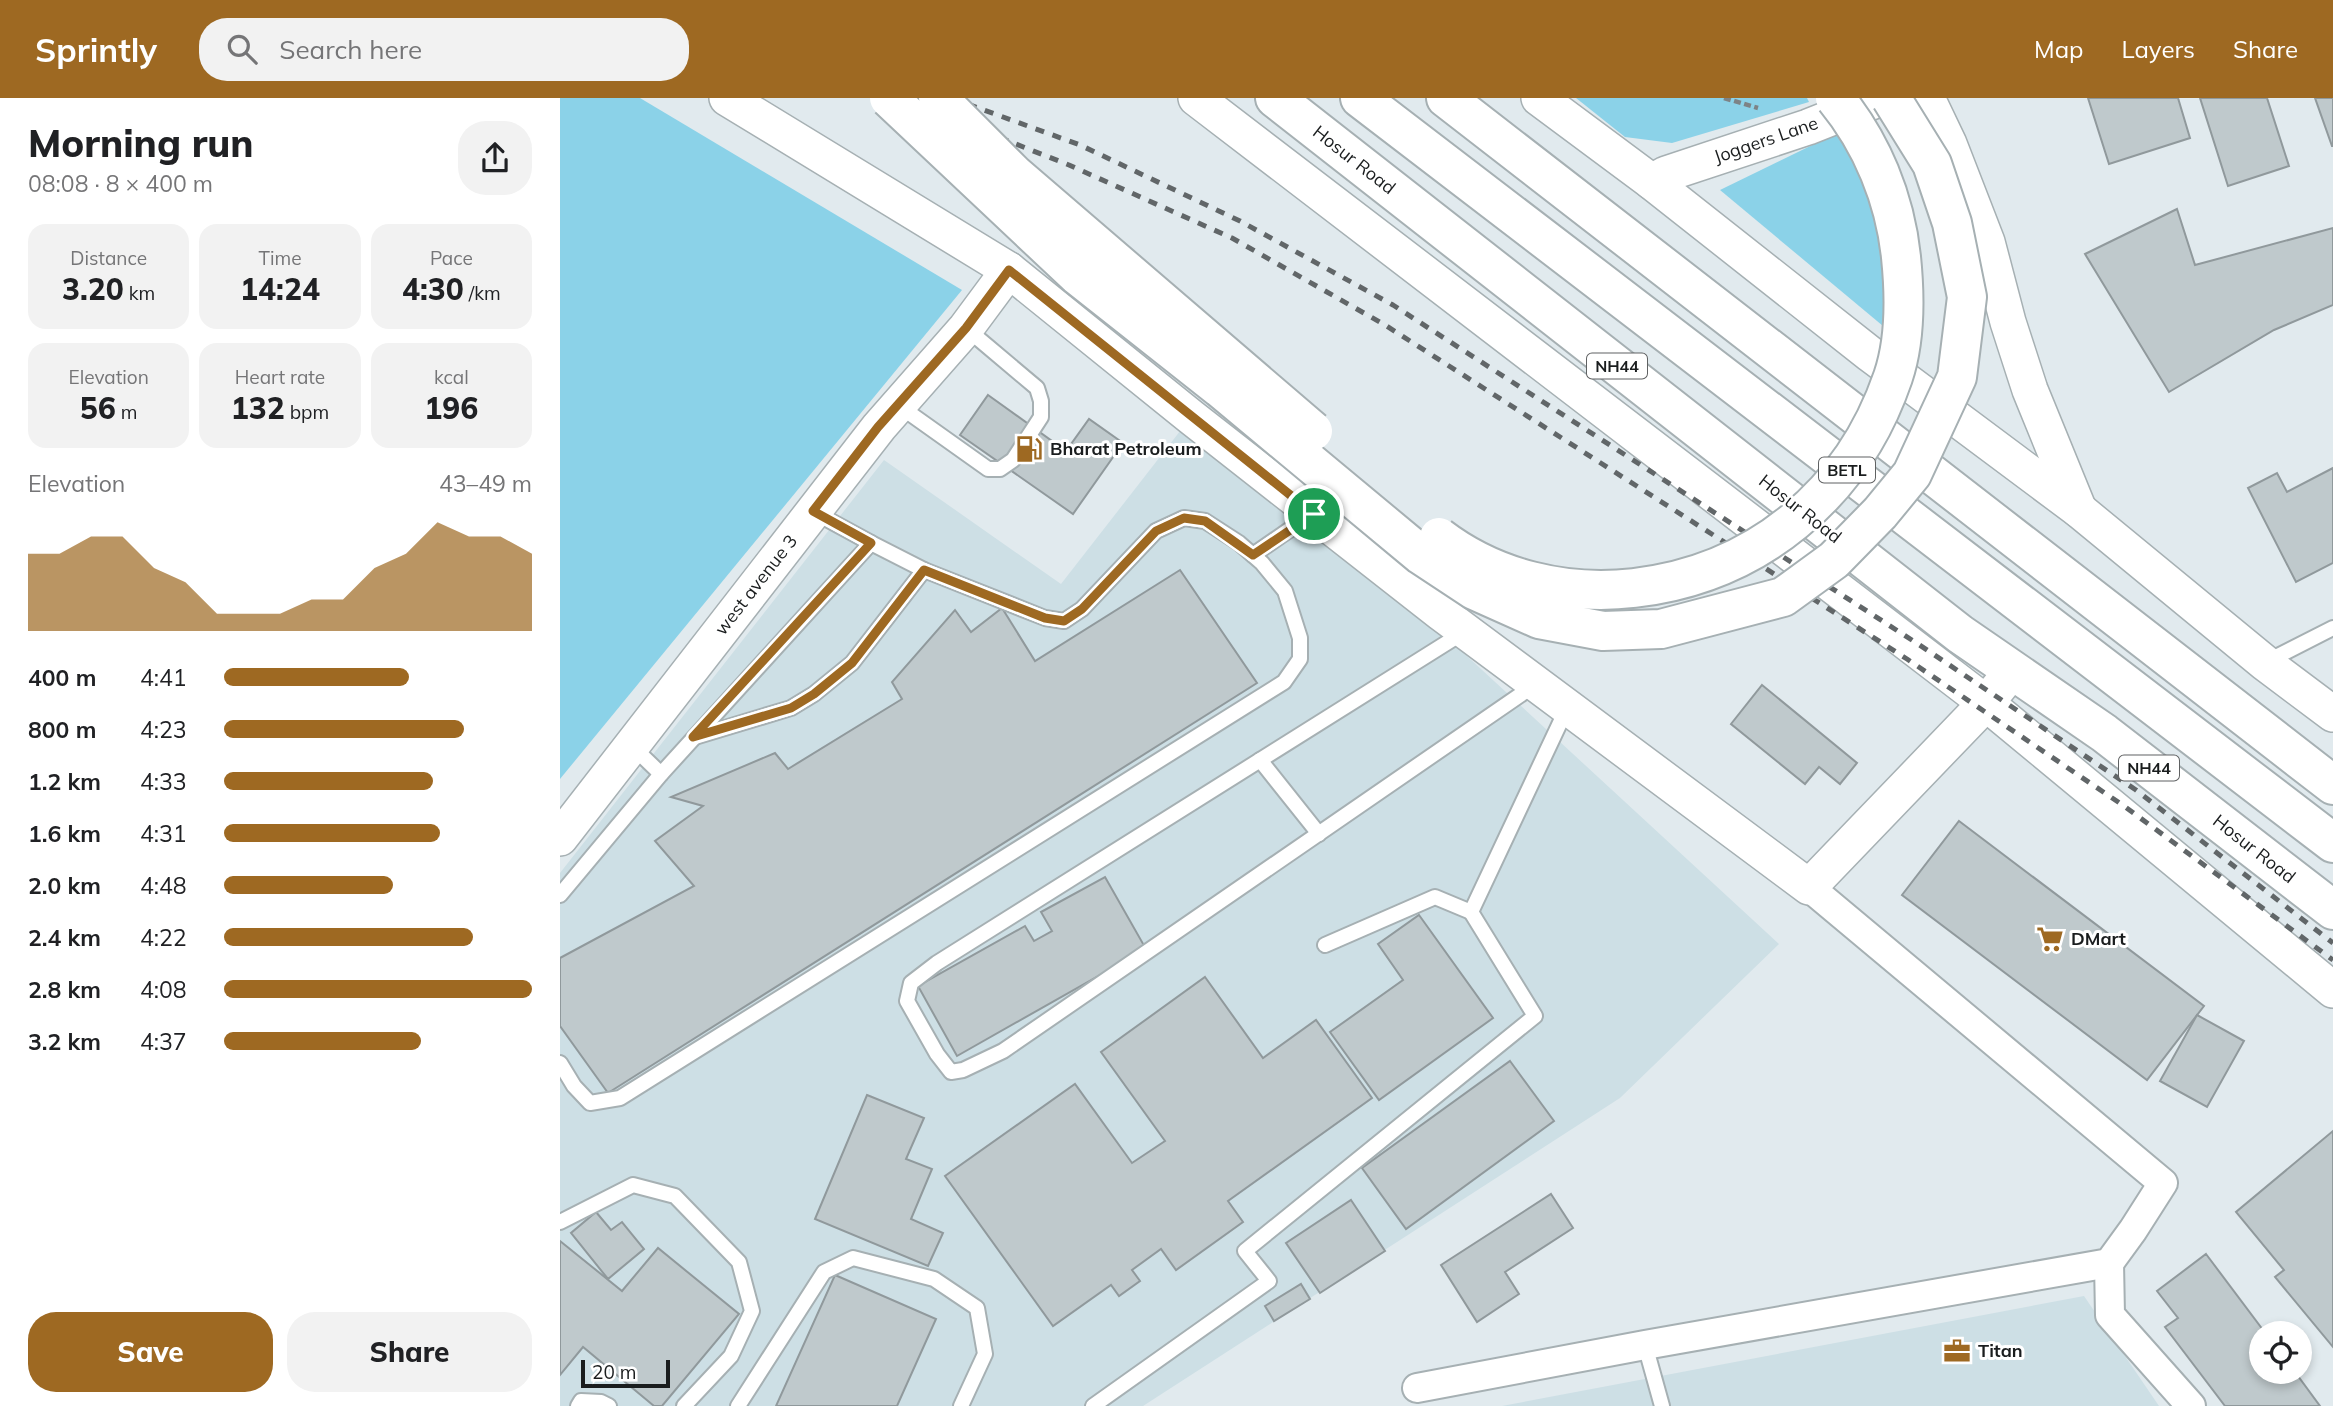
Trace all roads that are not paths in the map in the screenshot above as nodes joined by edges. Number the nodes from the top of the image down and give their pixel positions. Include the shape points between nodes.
1 (727, 98) edge
2 (889, 98) edge
3 (938, 98) edge
4 (1196, 98) edge
5 (1275, 98) edge
6 (1360, 98) edge
7 (1446, 98) edge
8 (1539, 98) edge
9 (1835, 98) edge
10 (1881, 98) edge
11 (1891, 98) edge
12 (1927, 98) edge
13 (1652, 182) junction
14 (1009, 270) junction
15 (966, 328) junction
16 (898, 404) junction
17 (2079, 510) junction
18 (813, 511) junction
19 (1314, 514) junction
20 (871, 543) junction
21 (1253, 555) junction
22 (924, 570) junction
23 (2333, 628) edge
24 (1465, 631) junction
25 (2265, 663) junction
26 (2012, 670) junction
27 (1536, 684) junction
28 (1986, 703) junction
29 (1567, 707) junction
30 (2333, 714) edge
31 (693, 737) junction
32 (632, 746) junction
33 (1260, 760) junction
34 (661, 774) junction
35 (2333, 785) edge
36 (1319, 834) junction
37 (560, 838) edge
38 (2333, 843) edge
39 (1809, 887) junction
40 (560, 894) edge
41 (2333, 910) edge
42 (1471, 912) junction
43 (1325, 945) dead end
44 (2333, 990) edge
45 (560, 1063) edge
46 (560, 1222) edge
47 (2109, 1263) junction
48 (1645, 1345) junction
49 (1417, 1388) dead end
50 (578, 1406) edge
51 (609, 1406) edge
52 (684, 1406) edge
53 (738, 1406) edge
54 (961, 1406) edge
55 (1093, 1406) edge
56 (1662, 1406) edge
57 (2191, 1406) edge

1 - 14 street
2 - 11 highway, bridge via 1077,275 1421,555 1474,590 1539,619 1603,631 1661,629 1783,597 1834,560 1912,474 1957,377 1967,297 1952,223 1932,164
3 - 9 highway, bridge via 1015,175 1448,544 1513,576 1591,591 1661,585 1730,562 1758,547 1816,504 1855,457 1876,418 1894,376 1902,331 1898,226 1868,147
4 - 28 street
5 - 26 highway, Hosur Road / NH44
6 - 38 highway, BETL
7 - 35 highway
8 - 13 street
10 - 13 street, Joggers Lane
12 - 17 street via 1987,243 2030,390
13 - 17 street via 1870,354
14 - 15 street, west avenue 3
14 - 19 street
15 - 16 street, west avenue 3
15 - 16 lane via 1037,388 1041,417 1013,460 1000,469 988,469
16 - 18 street, west avenue 3
17 - 25 street
18 - 20 lane
18 - 32 street, west avenue 3
19 - 21 lane
19 - 24 street
20 - 22 lane
20 - 31 lane
21 - 22 lane via 1205,521 1184,518 1156,531 1082,609 1064,621 1045,618
21 - 45 lane via 1285,591 1300,638 1300,659 1284,682 620,1098 590,1103
22 - 31 lane via 852,663 814,694 791,708
23 - 25 lane
24 - 27 street
24 - 33 lane
25 - 30 street
26 - 28 street
26 - 41 highway, Hosur Road / NH44 via 2104,733
27 - 29 street
27 - 36 lane
28 - 39 street
28 - 44 street
29 - 39 street
29 - 42 lane
31 - 34 lane
32 - 34 lane
32 - 37 street, west avenue 3
33 - 36 lane
33 - 36 lane via 937,963 911,984 907,1001 951,1072 1003,1051
34 - 40 lane
39 - 47 street via 2163,1182
42 - 43 lane via 1435,897
42 - 55 lane via 1535,1016 1245,1251 1269,1281
46 - 52 lane via 633,1185 675,1196 739,1262 752,1311 731,1356
47 - 48 street
47 - 57 street via 2110,1315
48 - 49 street
48 - 56 lane
50 - 51 lane via 600,1402
53 - 54 lane via 824,1272 853,1258 934,1279 977,1308 985,1354

